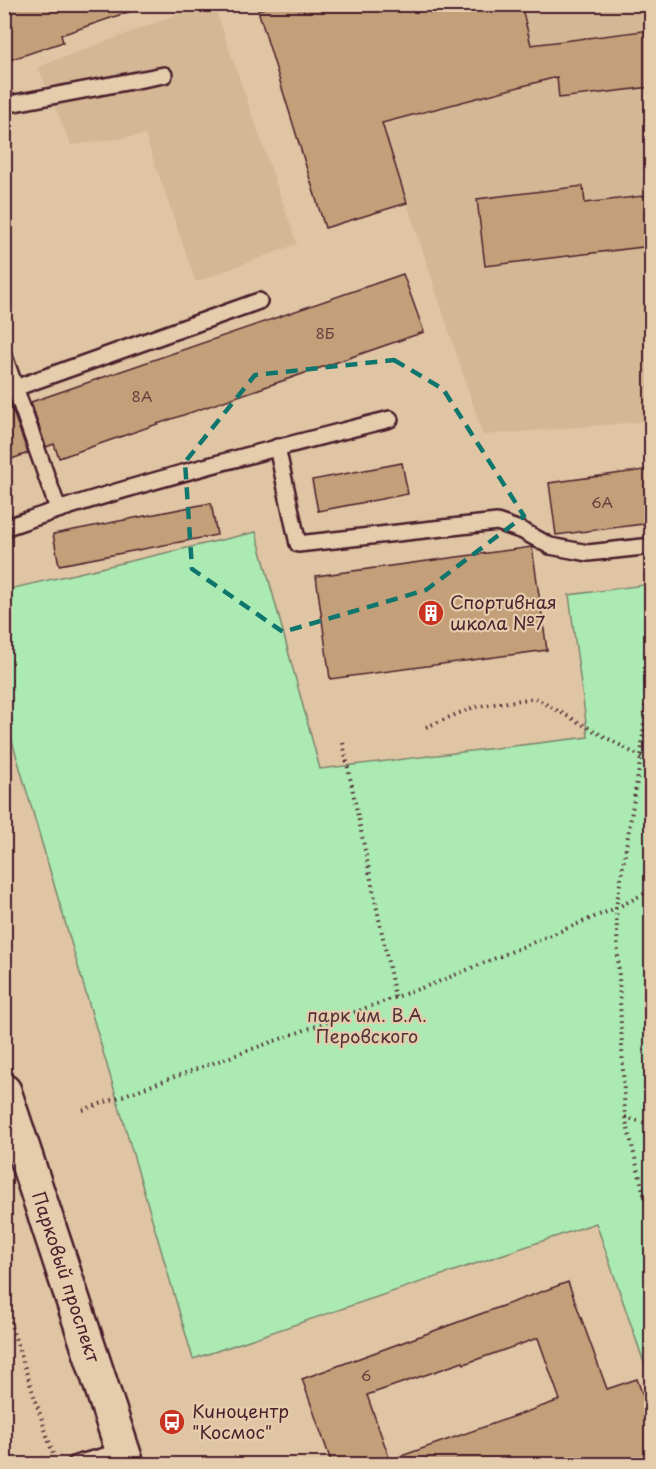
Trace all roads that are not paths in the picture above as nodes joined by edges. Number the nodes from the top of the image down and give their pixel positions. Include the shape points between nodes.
1 (164, 75) dead end
2 (4, 105) edge
3 (259, 301) dead end
4 (4, 356) edge
5 (15, 388) junction
6 (390, 419) dead end
7 (277, 447) junction
8 (58, 510) junction
9 (4, 528) edge
10 (651, 546) edge
11 (4, 1090) edge
12 (125, 1458) edge
13 (76, 1464) edge

1 - 2 lane
3 - 5 lane
4 - 5 lane
5 - 8 lane
6 - 7 lane
7 - 8 lane
7 - 10 lane via 298,544 497,522 550,546 588,553
8 - 9 lane
11 - 12 main road, Парковый проспект
12 - 13 lane

